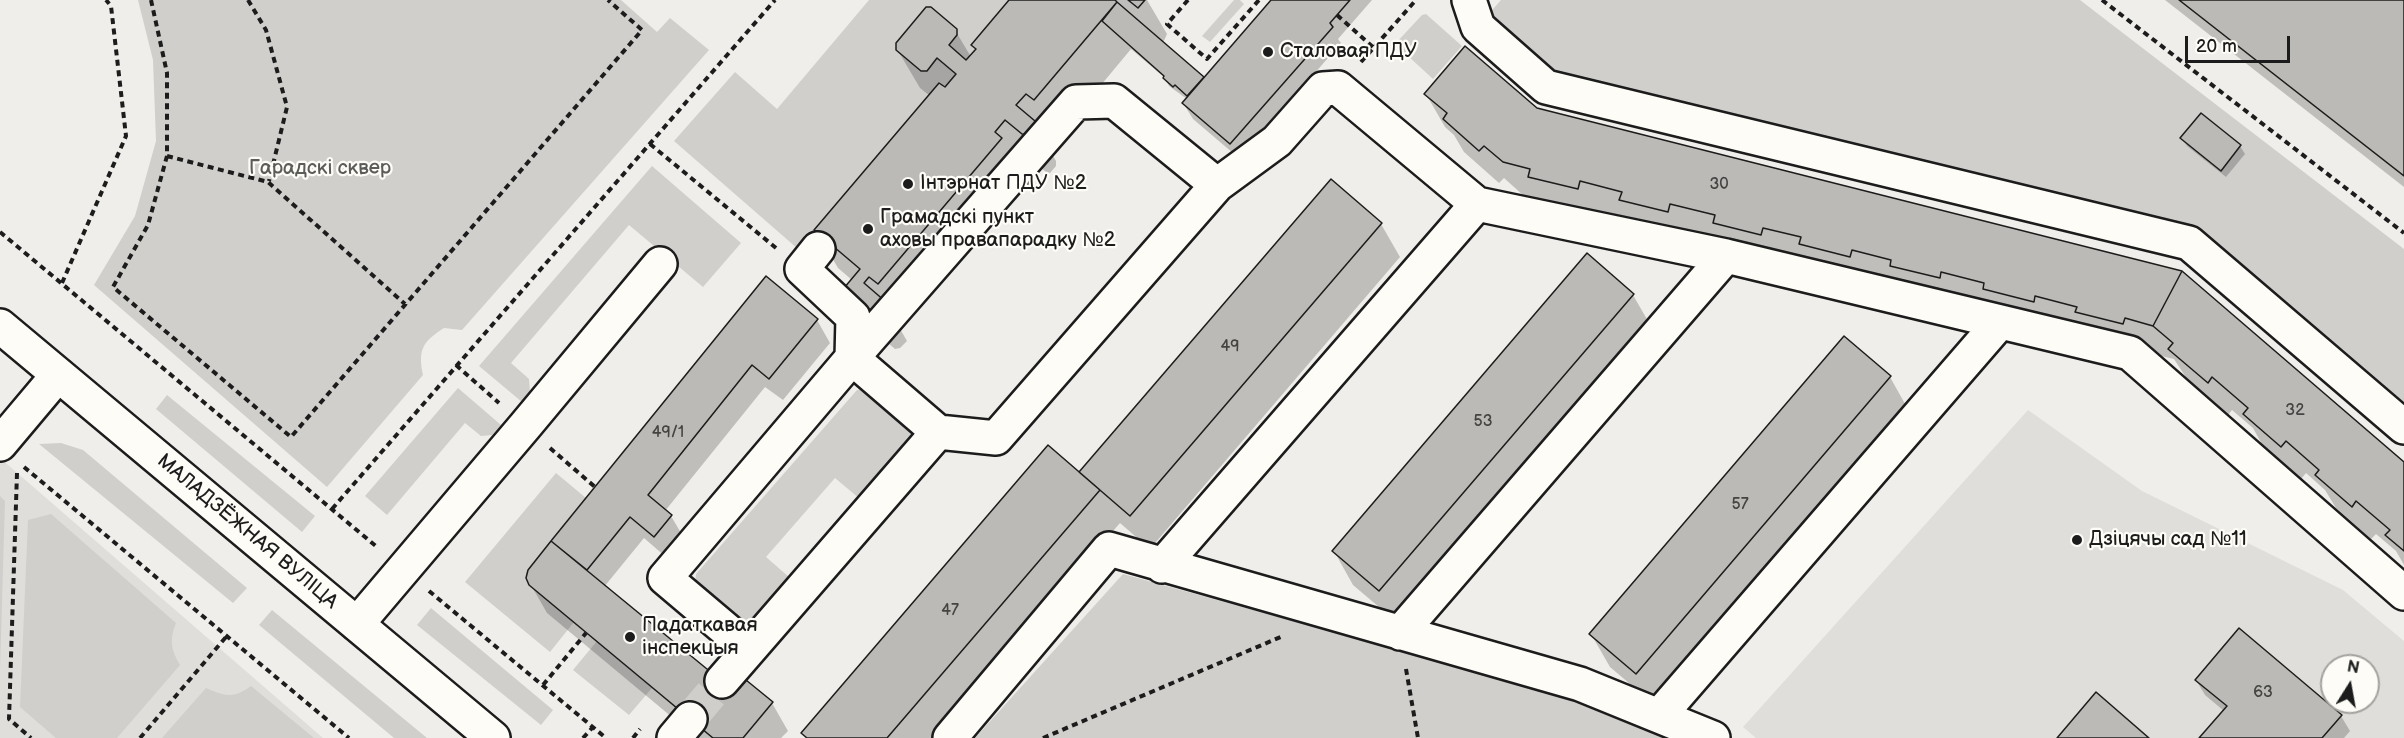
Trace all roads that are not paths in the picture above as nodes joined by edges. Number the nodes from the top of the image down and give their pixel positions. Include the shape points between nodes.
1 (1469, 0) edge
2 (1217, 185) junction
3 (1477, 204) junction
4 (1726, 256) junction
5 (810, 259) road end
6 (660, 264) dead end
7 (2000, 322) junction
8 (0, 326) edge
9 (852, 358) junction
10 (58, 375) junction
11 (2404, 427) edge
12 (938, 432) junction
13 (0, 444) edge
14 (1162, 566) junction
15 (2404, 593) edge
16 (357, 624) junction
17 (1400, 633) junction
18 (749, 649) junction
19 (722, 681) tunnel mouth
20 (1659, 716) junction
21 (493, 738) edge
22 (950, 738) edge
23 (1713, 738) edge

1 - 11 main road via 1478,27 1546,87 2189,243
2 - 3 main road via 1277,141 1323,89 1338,88
2 - 9 main road via 1114,101 1076,102
2 - 12 main road via 996,438
3 - 4 main road
3 - 14 main road
4 - 7 main road
4 - 17 main road
5 - 9 main road via 854,317
6 - 16 main road
7 - 15 main road via 2130,353
7 - 20 main road
8 - 10 main road, МАЛАДЗЁЖНАЯ ВУЛІЦА
9 - 12 main road
9 - 18 main road via 664,578
10 - 13 main road
10 - 16 main road, МАЛАДЗЁЖНАЯ ВУЛІЦА
12 - 18 main road
14 - 17 main road
14 - 22 main road via 1109,549
16 - 21 main road, МАЛАДЗЁЖНАЯ ВУЛІЦА
17 - 20 main road via 1580,684
18 - 19 main road
20 - 23 main road

